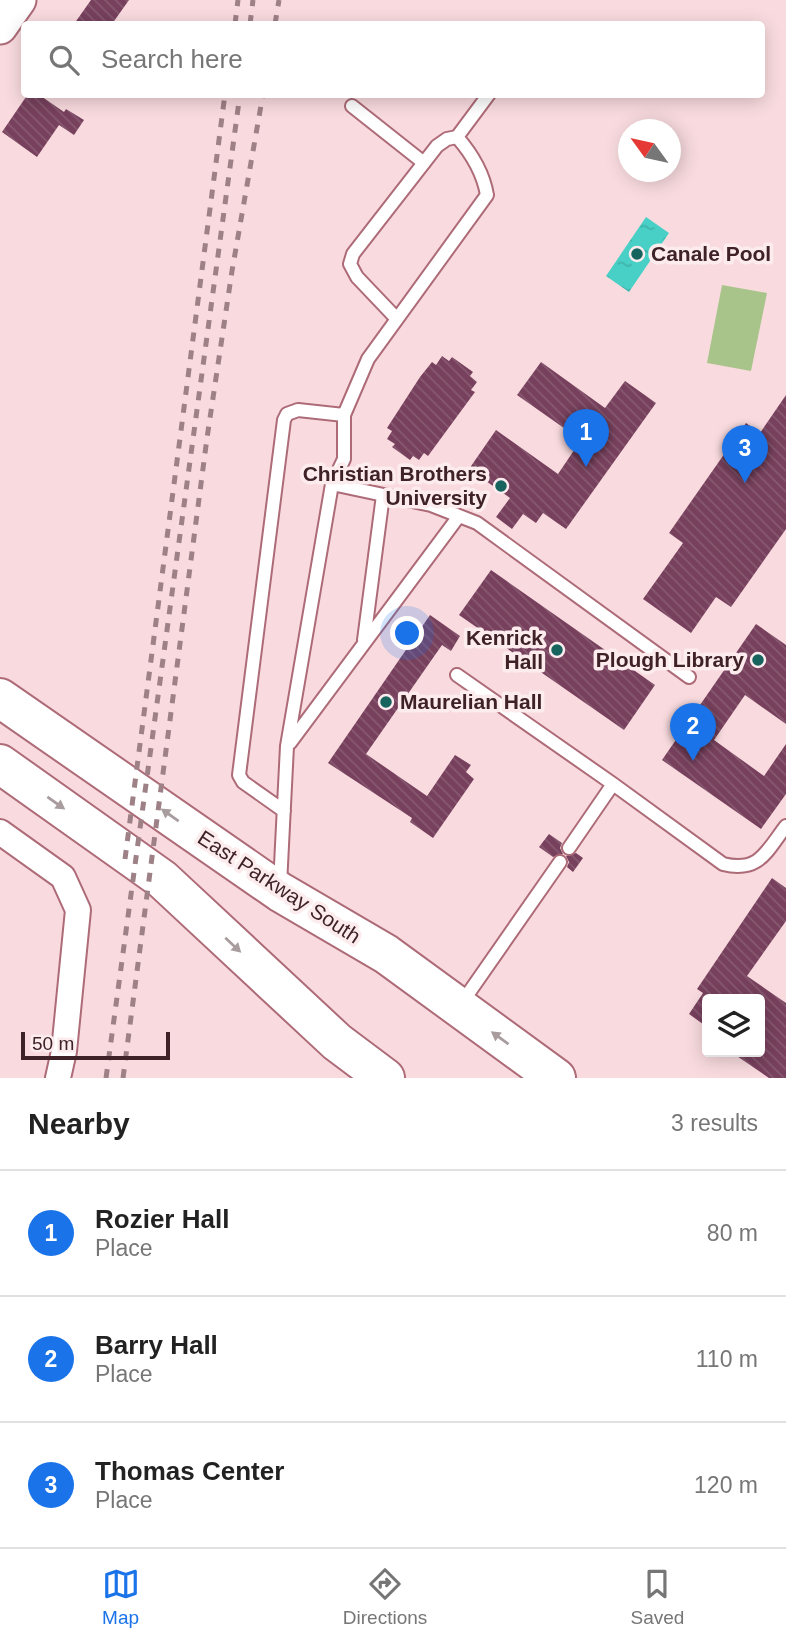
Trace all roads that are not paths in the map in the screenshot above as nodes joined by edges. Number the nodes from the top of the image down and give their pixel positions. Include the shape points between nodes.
1 (19, 0) edge
2 (0, 27) edge
3 (486, 98) edge
4 (352, 106) dead end
5 (457, 137) junction
6 (424, 163) junction
7 (397, 319) junction
8 (344, 415) junction
9 (332, 484) junction
10 (383, 495) junction
11 (459, 516) junction
12 (364, 643) junction
13 (457, 675) dead end
14 (689, 677) dead end
15 (0, 698) edge
16 (287, 746) junction
17 (0, 764) edge
18 (613, 784) junction
19 (284, 811) junction
20 (786, 827) edge
21 (0, 832) edge
22 (569, 848) dead end
23 (560, 862) dead end
24 (280, 892) junction
25 (458, 1007) junction
26 (58, 1078) edge
27 (385, 1078) edge
28 (556, 1078) edge

1 - 2 street
3 - 5 lane
4 - 6 lane
5 - 6 lane via 437,146
5 - 7 lane via 485,180 487,195
6 - 7 lane via 350,264
7 - 8 lane via 368,359
8 - 9 lane via 344,459
8 - 19 lane via 298,410 284,420 239,775
9 - 10 lane
9 - 16 lane
10 - 11 lane
10 - 12 lane
11 - 12 lane
11 - 14 lane via 477,523
12 - 16 lane
13 - 18 lane
24 -> 15 main road, East Parkway South
16 - 19 lane
17 -> 27 main road via 162,879 337,1042
18 - 20 lane via 723,864 739,868 752,865
18 - 22 lane
19 - 24 lane
21 - 26 street via 62,877 78,910
23 - 25 lane
24 - 25 main road, East Parkway South via 386,954
28 -> 25 main road, East Parkway South

